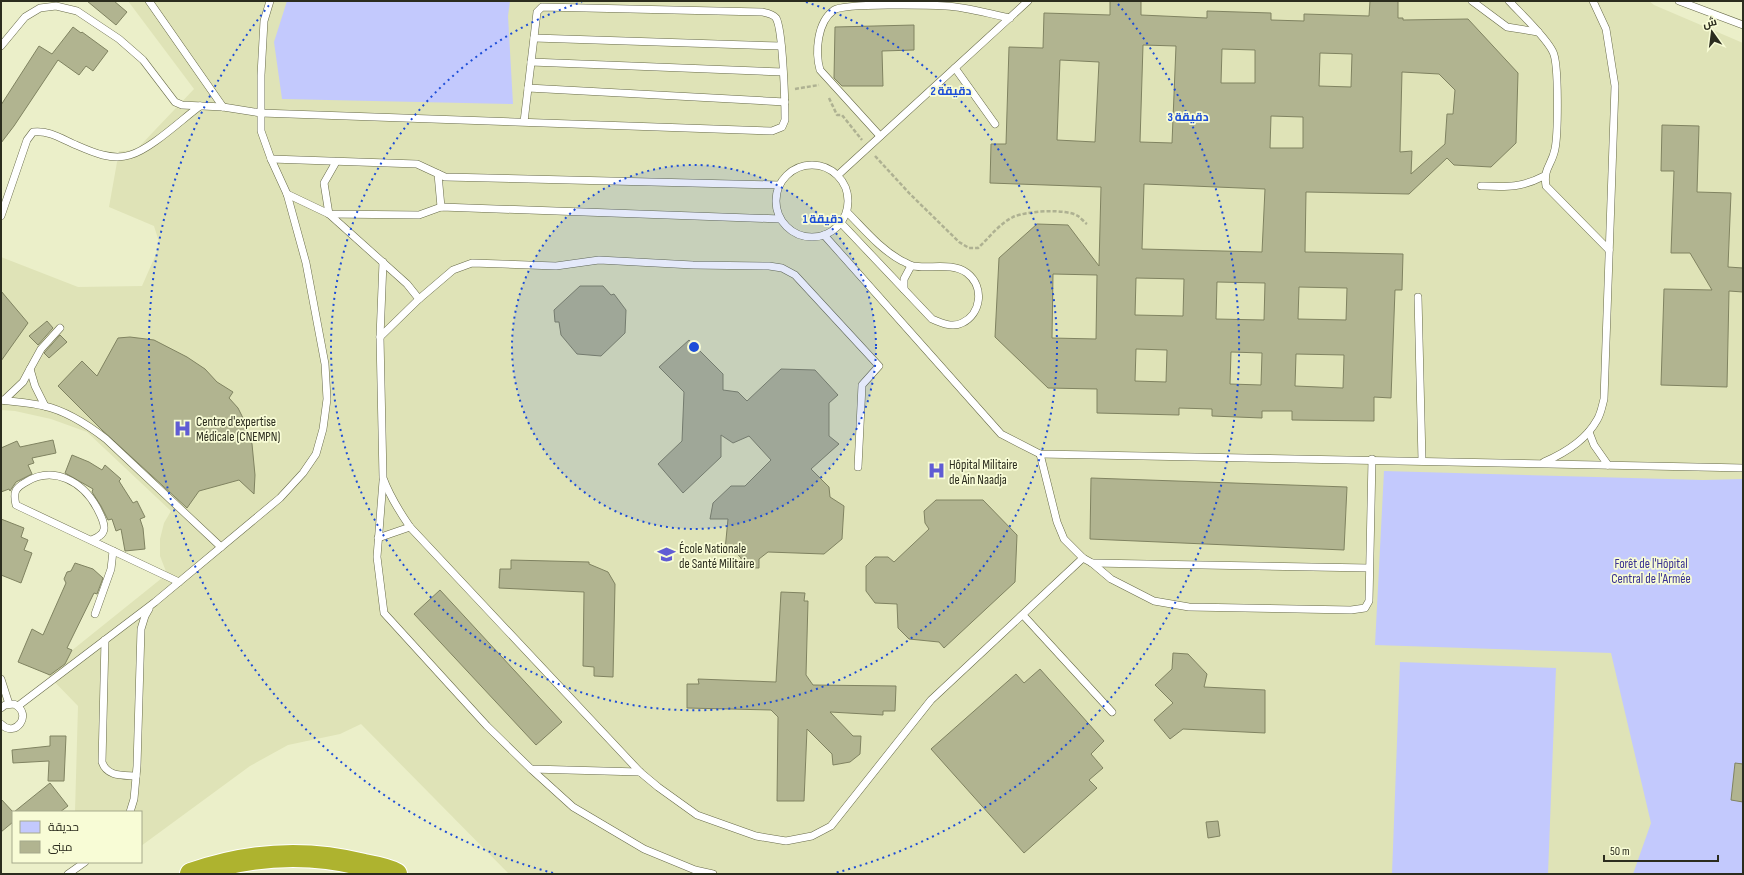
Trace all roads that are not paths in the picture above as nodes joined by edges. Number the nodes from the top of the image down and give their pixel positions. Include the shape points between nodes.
1 (149, 1) edge
2 (270, 1) edge
3 (1028, 1) edge
4 (1472, 1) edge
5 (1509, 1) edge
6 (1593, 1) edge
7 (1678, 1) edge
8 (1010, 18) junction
9 (1743, 25) edge
10 (1538, 32) junction
11 (534, 38) junction
12 (1, 46) edge
13 (781, 46) junction
14 (531, 62) junction
15 (955, 68) junction
16 (783, 72) junction
17 (528, 88) junction
18 (785, 102) junction
19 (200, 106) junction
20 (223, 107) junction
21 (261, 113) junction
22 (524, 122) junction
23 (995, 124) dead end
24 (880, 136) junction
25 (271, 159) junction
26 (336, 162) junction
27 (438, 174) junction
28 (838, 175) junction
29 (1544, 176) junction
30 (779, 185) junction
31 (1481, 186) dead end
32 (287, 194) junction
33 (441, 207) junction
34 (847, 212) junction
35 (329, 214) junction
36 (1, 216) edge
37 (780, 219) junction
38 (841, 222) junction
39 (824, 235) junction
40 (1609, 250) junction
41 (383, 262) junction
42 (911, 266) junction
43 (904, 289) junction
44 (1418, 297) dead end
45 (419, 298) junction
46 (60, 328) dead end
47 (380, 337) junction
48 (30, 369) junction
49 (3, 400) edge
50 (45, 406) junction
51 (1589, 432) junction
52 (1040, 454) junction
53 (1372, 459) junction
54 (1422, 461) junction
55 (1540, 463) junction
56 (1608, 465) junction
57 (858, 467) dead end
58 (1743, 468) edge
59 (383, 478) junction
60 (410, 527) junction
61 (378, 538) junction
62 (91, 540) junction
63 (221, 547) junction
64 (113, 551) junction
65 (1083, 558) junction
66 (1092, 563) junction
67 (1369, 568) junction
68 (179, 582) junction
69 (155, 602) junction
70 (95, 614) dead end
71 (1023, 615) junction
72 (105, 640) junction
73 (1, 679) edge
74 (9, 704) junction
75 (18, 706) junction
76 (1, 708) edge
77 (1112, 712) dead end
78 (4, 727) edge
79 (1, 733) edge
80 (531, 769) junction
81 (640, 772) junction
82 (136, 776) junction
83 (130, 811) edge
84 (84, 863) edge
85 (68, 874) edge
86 (191, 874) edge
87 (396, 874) edge
88 (713, 874) edge

1 - 20 lane
2 - 21 lane via 264,21
3 - 8 lane
4 - 10 lane via 1507,27
5 - 10 lane
6 - 40 lane via 1606,29 1615,86
7 - 9 lane
8 - 15 lane
8 - 24 lane via 948,6 894,5 844,7 834,10 824,21 818,37 820,70
10 - 29 lane via 1553,52 1558,87 1555,149
11 - 13 lane
11 - 13 lane via 537,12 544,6 762,12 771,14 777,20
11 - 14 lane
12 - 19 lane via 25,17 40,8 56,6 77,11 125,44 143,60 175,102 182,106
13 - 16 lane
14 - 16 lane
14 - 17 lane
15 - 23 lane
15 - 24 lane
16 - 18 lane
17 - 18 lane
17 - 22 lane
18 - 22 lane via 784,124 779,130 772,131
19 - 20 lane
19 - 36 lane via 148,146 129,155 112,156 93,152 44,131 33,132 27,140
20 - 21 lane
21 - 22 lane
21 - 25 lane via 261,131
24 - 28 lane
25 - 26 lane
25 - 32 lane
26 - 27 lane via 417,164
26 - 35 lane via 324,183
27 - 30 lane via 445,177
27 - 33 lane
28 - 30 lane via 820,165 807,165 798,167
28 - 34 lane via 846,187
29 - 31 lane via 1515,187
29 - 40 lane via 1546,186
30 - 37 lane via 776,206
32 - 35 lane
32 - 63 lane via 306,263 324,364 327,399 322,429 316,454 303,473 280,498
33 - 35 lane via 419,215
33 - 37 lane
34 - 38 lane
34 - 42 lane via 878,244
35 - 41 lane
37 - 39 lane via 796,233 808,237
38 - 39 lane
38 - 43 lane
39 - 52 lane via 1001,434
40 - 51 lane via 1604,399 1598,419
41 - 45 lane
41 - 47 lane
42 - 43 lane via 904,279
42 - 43 lane via 956,268 967,273 976,283 979,295 976,309 969,319 959,325 945,324 932,319
44 - 54 lane
45 - 47 lane
45 - 57 lane via 454,270 472,263 556,266 598,260 782,268 795,275 879,366 862,385
46 - 48 lane via 41,349
47 - 59 lane
48 - 49 lane via 24,382
48 - 50 lane
49 - 50 lane
50 - 63 lane via 87,425 106,439
51 - 55 lane via 1558,456
51 - 56 lane via 1594,445
52 - 53 lane
52 - 65 lane via 1057,522 1064,539
53 - 54 lane
53 - 67 lane
54 - 55 lane
55 - 56 lane
56 - 58 lane
59 - 60 lane via 389,494
59 - 61 lane
60 - 61 lane
60 - 81 lane
61 - 80 lane via 377,557 384,613 486,726
62 - 62 lane via 101,536 104,529 102,518 85,491 75,483 62,476 47,475 30,479 18,487 14,496 16,504
62 - 64 lane
63 - 68 lane
64 - 68 lane
64 - 70 lane via 111,569
65 - 66 lane
65 - 71 lane
66 - 67 lane
66 - 67 lane via 1111,579 1154,601 1189,607 1351,610 1365,608 1369,601
68 - 69 lane
69 - 72 lane
69 - 82 lane via 145,616 141,629
71 - 77 lane
71 - 81 lane via 931,700 831,826 812,836 786,841 756,836 697,815
72 - 75 lane
72 - 82 lane via 102,762 110,773
73 - 74 lane
74 - 75 lane
74 - 76 lane
75 - 78 lane via 22,713 22,722 16,728
78 - 79 lane
80 - 81 lane
80 - 88 lane via 573,807 644,849 695,870
82 - 83 lane
84 - 85 lane
86 - 87 highway via 237,860 290,856 342,859

